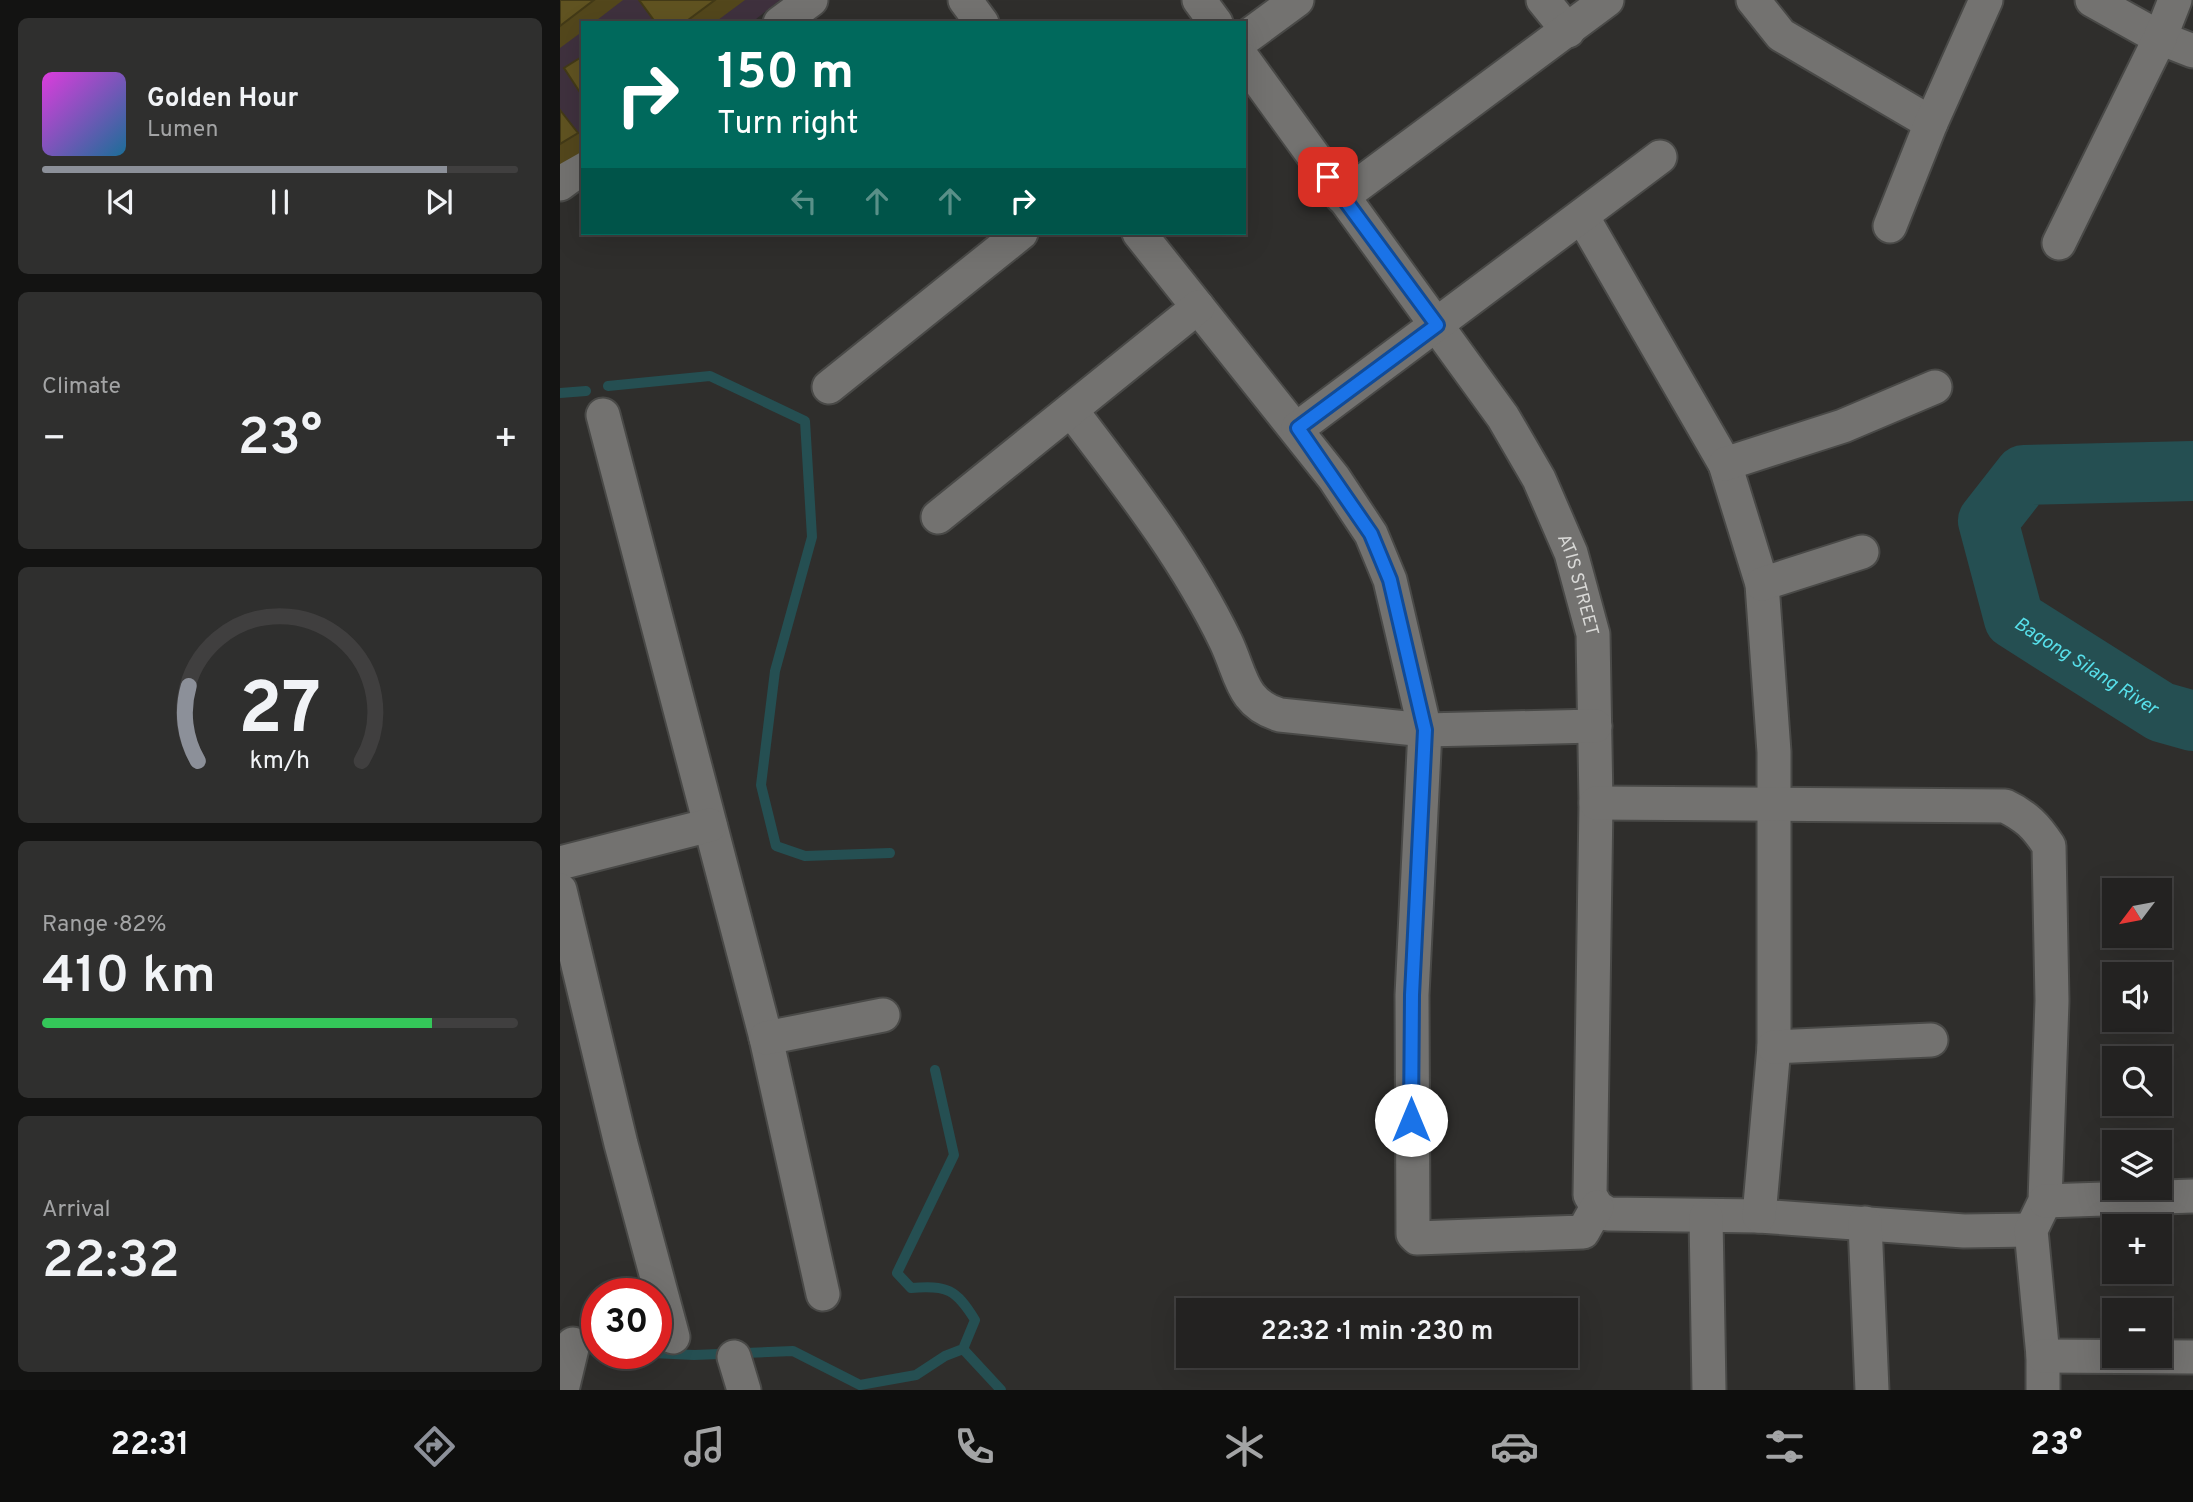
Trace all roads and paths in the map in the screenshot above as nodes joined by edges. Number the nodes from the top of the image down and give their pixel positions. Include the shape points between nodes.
1 (811, 0) edge
2 (965, 0) edge
3 (1199, 0) edge
4 (1297, 0) edge
5 (1543, 0) edge
6 (1607, 0) edge
7 (1753, 0) edge
8 (1986, 0) edge
9 (2092, 0) edge
10 (2175, 0) edge
11 (783, 21) edge
12 (981, 21) edge
13 (1215, 21) edge
14 (1568, 31) junction
15 (1246, 38) edge
16 (2160, 38) junction
17 (2193, 51) edge
18 (1246, 63) edge
19 (1931, 123) junction
20 (1660, 157) dead end
21 (581, 168) edge
22 (560, 184) edge
23 (1342, 197) junction
24 (1582, 216) junction
25 (1890, 226) dead end
26 (1019, 235) edge
27 (1141, 235) edge
28 (2059, 243) dead end
29 (1198, 307) junction
30 (1437, 325) junction
31 (829, 387) dead end
32 (1935, 387) dead end
33 (1071, 410) junction
34 (603, 415) dead end
35 (1298, 428) junction
36 (1726, 464) junction
37 (938, 517) dead end
38 (1862, 552) dead end
39 (1762, 584) junction
40 (1595, 726) junction
41 (1425, 730) junction
42 (1596, 803) junction
43 (1773, 804) junction
44 (710, 825) junction
45 (560, 863) edge
46 (560, 890) edge
47 (883, 1015) dead end
48 (766, 1038) junction
49 (1931, 1040) dead end
50 (1774, 1047) junction
51 (2193, 1196) edge
52 (1597, 1207) junction
53 (1759, 1216) junction
54 (2038, 1216) junction
55 (1706, 1217) junction
56 (1865, 1223) junction
57 (823, 1294) dead end
58 (673, 1337) dead end
59 (573, 1344) dead end
60 (2043, 1356) junction
61 (734, 1357) dead end
62 (2193, 1357) edge
63 (562, 1390) edge
64 (744, 1390) edge
65 (1709, 1390) edge
66 (1872, 1390) edge
67 (2043, 1390) edge

1 - 11 street
2 - 12 street
3 - 13 street
4 - 15 street
5 - 14 street
6 - 14 street
7 - 19 street via 1781,35
8 - 19 street
9 - 16 street
10 - 16 street
14 - 23 street
16 - 17 street
16 - 28 street
18 - 23 street, ATIS STREET
19 - 25 street
20 - 24 street
21 - 22 street
23 - 30 street, ATIS STREET
24 - 30 street
24 - 36 street
26 - 31 street
27 - 29 street
29 - 33 street
29 - 35 street
30 - 35 street
30 - 40 street, ATIS STREET via 1503,417 1539,479 1571,553 1593,634
32 - 36 street via 1843,426
33 - 37 street
33 - 41 street via 1162,529 1206,601 1248,697 1261,709 1280,715
34 - 44 street
35 - 41 street via 1371,534 1390,580
36 - 39 street
38 - 39 street
39 - 43 street via 1774,752
40 - 41 street
40 - 42 street, ATIS STREET
41 - 52 street via 1412,995 1413,1234 1418,1238 1583,1232
42 - 43 street
42 - 52 street, ATIS STREET via 1590,1195
43 - 50 street
43 - 54 street via 2005,806 2026,816 2039,830 2049,846 2051,949
44 - 45 street
44 - 48 street
46 - 58 street
47 - 48 street
48 - 57 street
49 - 50 street
50 - 53 street
51 - 54 street
52 - 55 street via 1608,1214
53 - 55 street
53 - 56 street
54 - 56 street via 1964,1231
54 - 60 street
55 - 65 street
56 - 66 street
59 - 63 street
60 - 62 street
60 - 67 street
61 - 64 street

